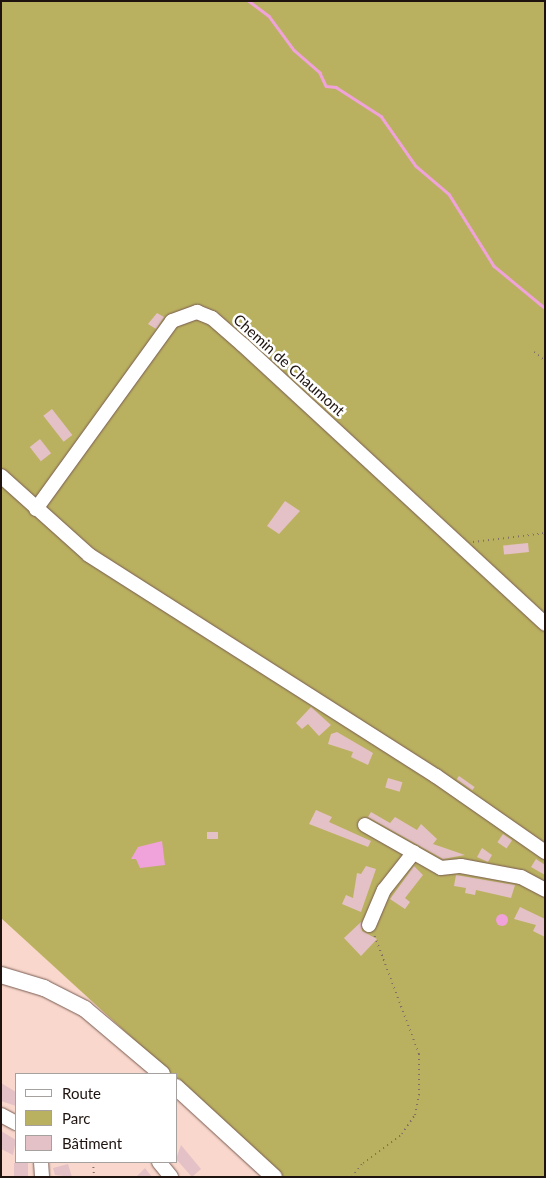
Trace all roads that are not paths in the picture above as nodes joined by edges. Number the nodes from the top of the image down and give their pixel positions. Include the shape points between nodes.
1 (1, 476) edge
2 (36, 509) junction
3 (545, 624) edge
4 (365, 825) dead end
5 (414, 852) junction
6 (545, 852) edge
7 (545, 890) edge
8 (369, 925) road end
9 (1, 975) edge
10 (161, 1073) edge
11 (178, 1089) edge
12 (1, 1115) edge
13 (15, 1122) edge
14 (41, 1163) edge
15 (160, 1163) edge
16 (42, 1177) edge
17 (171, 1177) edge
18 (274, 1177) edge

1 - 2 street
2 - 3 street, Chemin de Chaumont via 172,321 197,312 218,323 461,543
2 - 6 street via 89,555 436,776
4 - 5 street
5 - 7 street via 441,868 461,866 521,877
5 - 8 street via 384,890
9 - 10 main road via 44,988 85,1009
11 - 18 main road
12 - 13 street
14 - 16 street
15 - 17 street

